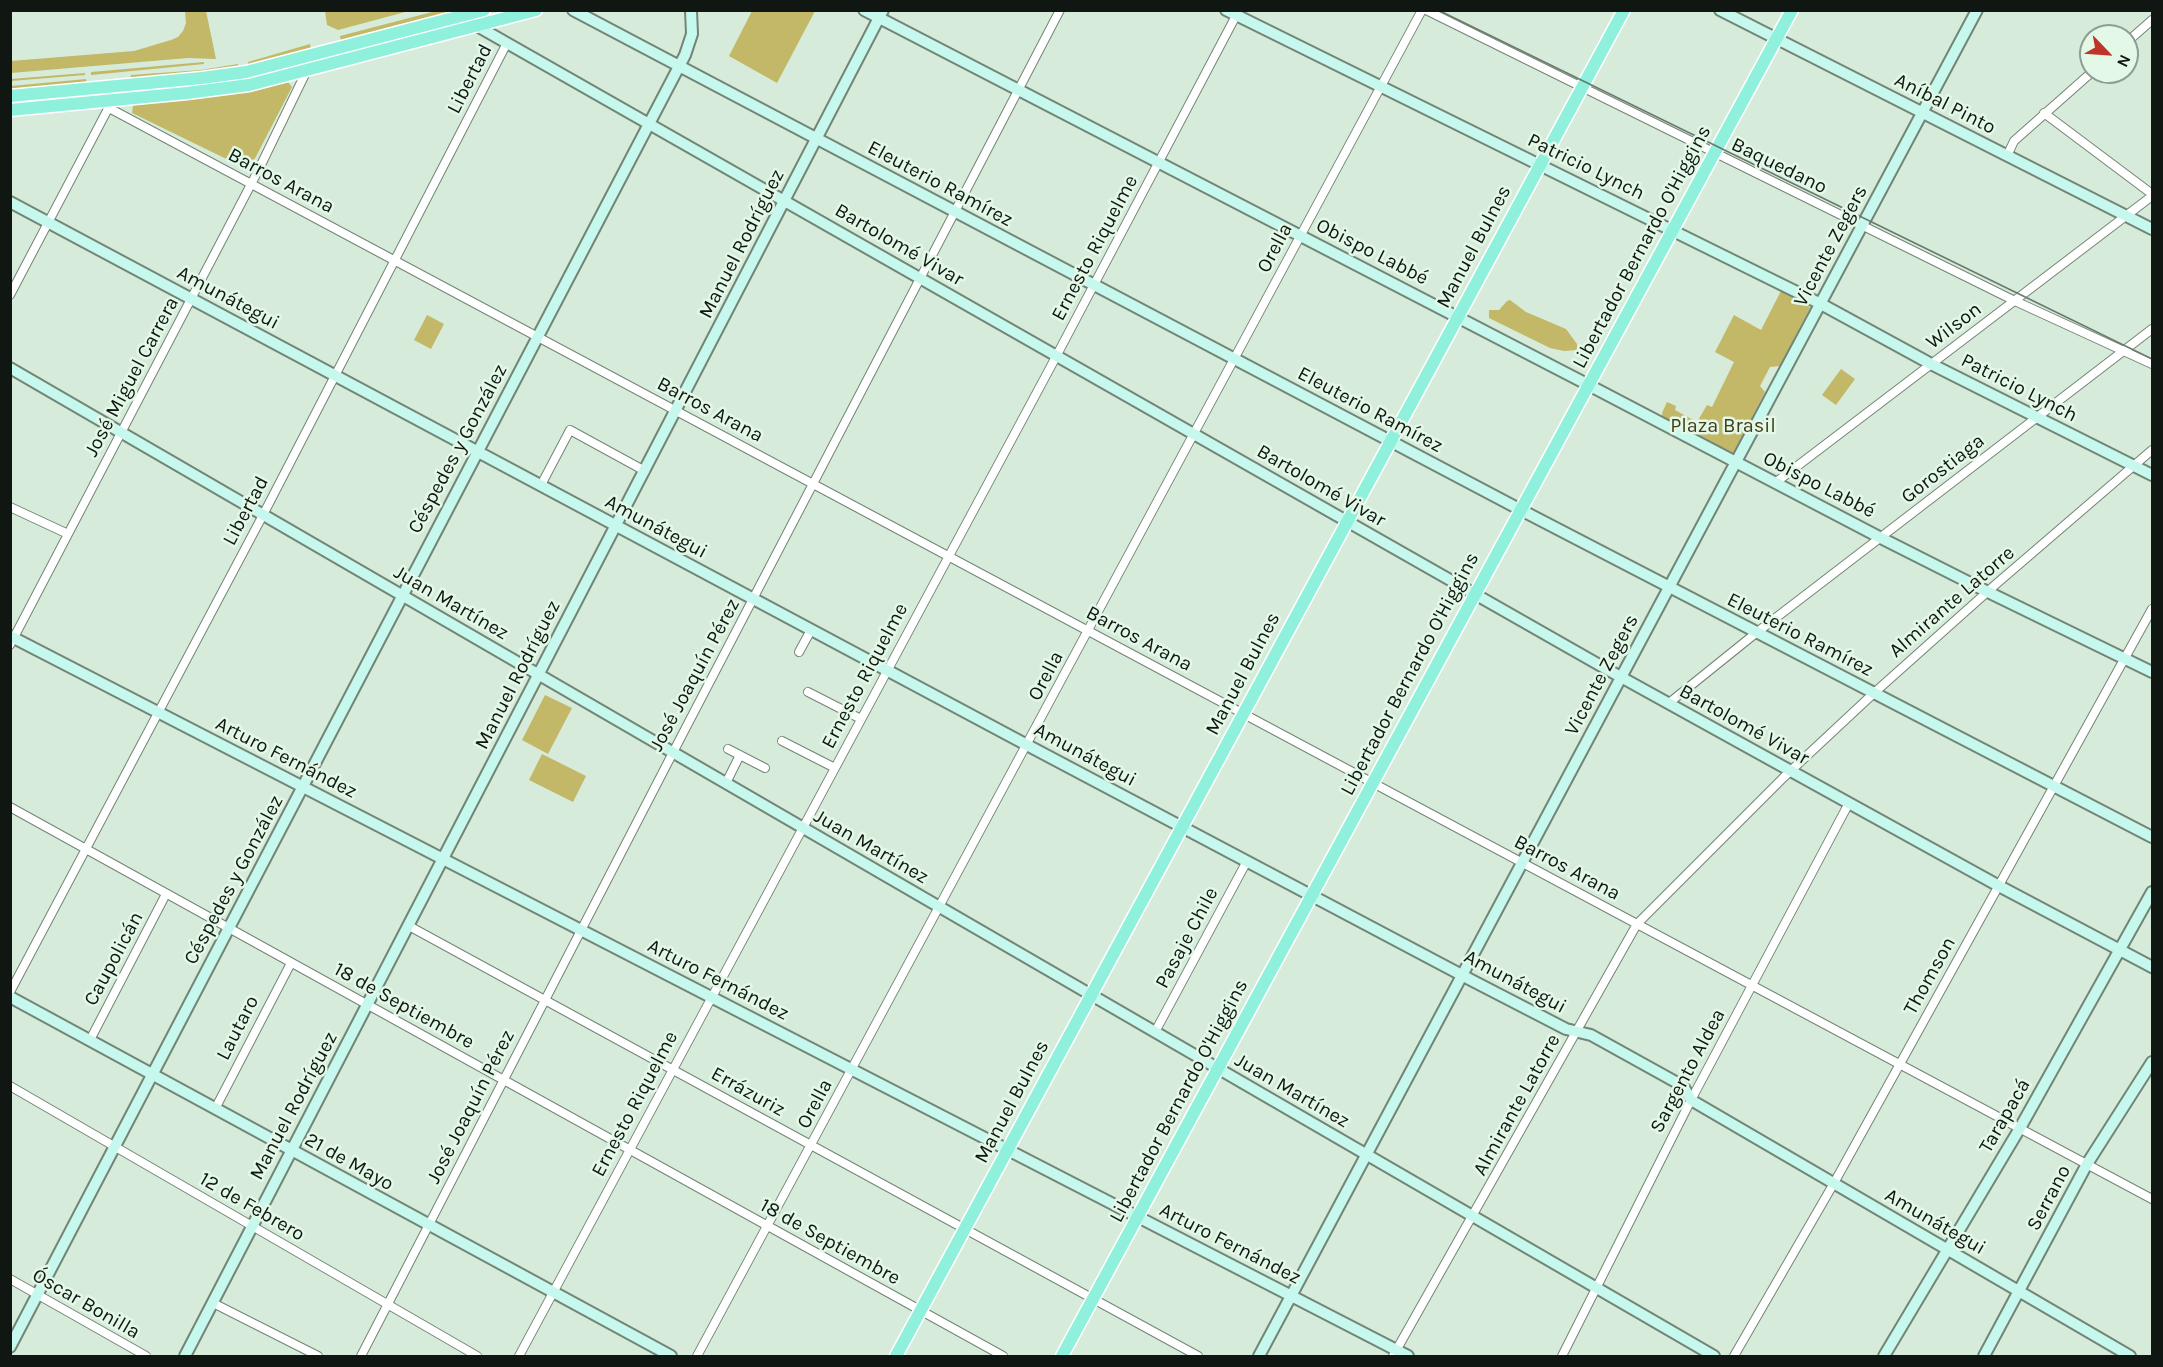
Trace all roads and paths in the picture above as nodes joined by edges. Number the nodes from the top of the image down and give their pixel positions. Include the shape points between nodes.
1 (484, 10) edge
2 (536, 10) edge
3 (573, 10) edge
4 (691, 10) edge
5 (864, 10) edge
6 (1060, 10) edge
7 (1424, 10) edge
8 (1624, 10) edge
9 (1720, 10) edge
10 (1792, 10) edge
11 (1977, 10) edge
12 (1234, 12) edge
13 (881, 15) edge
14 (2152, 20) edge
15 (477, 26) junction
16 (2139, 31) edge
17 (1777, 39) junction
18 (507, 43) junction
19 (304, 57) junction
20 (679, 66) junction
21 (308, 70) junction
22 (2079, 83) edge
23 (1381, 86) junction
24 (1582, 88) junction
25 (1018, 91) junction
26 (10, 96) edge
27 (111, 104) junction
28 (10, 110) edge
29 (1923, 112) junction
30 (2044, 112) junction
31 (648, 124) junction
32 (817, 139) junction
33 (1715, 153) junction
34 (2007, 156) junction
35 (1159, 163) junction
36 (1541, 164) junction
37 (251, 184) junction
38 (2152, 195) edge
39 (784, 201) junction
40 (10, 202) edge
41 (955, 212) junction
42 (2126, 216) junction
43 (49, 222) junction
44 (1863, 225) junction
45 (1673, 230) junction
46 (2152, 230) edge
47 (1301, 236) junction
48 (394, 261) junction
49 (920, 278) junction
50 (1094, 285) junction
51 (10, 295) edge
52 (191, 299) junction
53 (2015, 301) junction
54 (1821, 304) junction
55 (1458, 317) junction
56 (2152, 329) edge
57 (537, 336) junction
58 (2123, 350) junction
59 (1056, 356) junction
60 (1234, 359) junction
61 (1931, 364) junction
62 (2152, 364) edge
63 (10, 368) edge
64 (335, 376) junction
65 (1589, 386) junction
66 (676, 411) junction
67 (2037, 417) junction
68 (122, 433) junction
69 (1194, 434) junction
70 (1391, 442) junction
71 (2152, 450) edge
72 (477, 451) junction
73 (1735, 463) junction
74 (2134, 466) junction
75 (645, 471) junction
76 (2152, 475) edge
77 (1775, 483) junction
78 (813, 484) junction
79 (541, 485) junction
80 (10, 507) edge
81 (1521, 510) junction
82 (263, 515) junction
83 (1348, 521) junction
84 (616, 526) junction
85 (68, 534) junction
86 (1881, 538) junction
87 (949, 556) junction
88 (1669, 587) junction
89 (1988, 592) junction
90 (1476, 594) junction
91 (402, 595) junction
92 (753, 599) junction
93 (2152, 609) edge
94 (811, 630) junction
95 (1089, 631) junction
96 (1756, 633) junction
97 (12, 640) edge
98 (799, 652) dead end
99 (2126, 658) junction
100 (887, 671) junction
101 (2152, 672) edge
102 (539, 675) junction
103 (1621, 676) junction
104 (808, 692) dead end
105 (1874, 693) junction
106 (1669, 703) junction
107 (158, 712) junction
108 (1244, 714) junction
109 (861, 719) junction
110 (782, 741) dead end
111 (1027, 746) junction
112 (728, 749) dead end
113 (673, 752) junction
114 (741, 755) junction
115 (765, 768) dead end
116 (835, 768) junction
117 (1790, 771) junction
118 (726, 783) junction
119 (1374, 783) junction
120 (2055, 786) junction
121 (302, 787) junction
122 (1849, 803) junction
123 (10, 807) edge
124 (1183, 827) junction
125 (803, 828) junction
126 (2152, 837) edge
127 (86, 849) junction
128 (443, 859) junction
129 (1247, 861) junction
130 (1522, 862) junction
131 (1999, 886) junction
132 (2152, 892) edge
133 (166, 894) junction
134 (1313, 895) junction
135 (940, 907) junction
136 (1637, 924) junction
137 (409, 926) junction
138 (228, 928) junction
139 (581, 930) junction
140 (2120, 949) junction
141 (291, 963) junction
142 (2152, 967) edge
143 (1462, 975) junction
144 (1752, 985) junction
145 (10, 992) edge
146 (1092, 995) junction
147 (10, 997) edge
148 (711, 998) junction
149 (545, 1000) junction
150 (368, 1005) junction
151 (1155, 1032) junction
152 (1576, 1033) junction
153 (90, 1041) junction
154 (2152, 1062) edge
155 (1900, 1064) junction
156 (1218, 1069) junction
157 (673, 1070) junction
158 (852, 1070) junction
159 (152, 1075) junction
160 (503, 1080) junction
161 (10, 1086) edge
162 (1690, 1100) junction
163 (215, 1109) junction
164 (2020, 1128) junction
165 (811, 1145) junction
166 (115, 1146) junction
167 (630, 1150) junction
168 (1008, 1150) junction
169 (292, 1151) junction
170 (1366, 1155) junction
171 (2087, 1164) junction
172 (1834, 1184) junction
173 (2152, 1198) edge
174 (1138, 1217) junction
175 (1473, 1217) junction
176 (428, 1225) junction
177 (253, 1226) junction
178 (767, 1226) junction
179 (965, 1229) junction
180 (1947, 1250) junction
181 (10, 1279) edge
182 (1597, 1288) junction
183 (2019, 1292) junction
184 (553, 1293) junction
185 (38, 1295) junction
186 (1291, 1296) junction
187 (1093, 1300) junction
188 (213, 1303) junction
189 (388, 1305) junction
190 (921, 1311) junction
191 (10, 1347) edge
192 (1395, 1354) edge
193 (146, 1356) edge
194 (185, 1356) edge
195 (318, 1356) edge
196 (361, 1356) edge
197 (477, 1356) edge
198 (519, 1356) edge
199 (671, 1356) edge
200 (697, 1356) edge
201 (896, 1356) edge
202 (1003, 1356) edge
203 (1062, 1356) edge
204 (1197, 1356) edge
205 (1259, 1356) edge
206 (1408, 1356) edge
207 (1562, 1356) edge
208 (1714, 1356) edge
209 (1734, 1356) edge
210 (1884, 1356) edge
211 (1984, 1356) edge
212 (2130, 1356) edge

1 - 19 main road
2 - 15 main road
3 - 20 street, Eleuterio Ramírez
4 - 20 street, Céspedes y González via 692,34
5 - 13 street, Obispo Labbé
6 - 25 street, José Joaquín Pérez
7 - 23 street, Orella
7 - 24 street, Baquedano
8 - 24 main road, Manuel Bulnes
9 - 17 street, Aníbal Pinto
10 - 17 main road, Libertador Bernardo O'Higgins
11 - 29 street, Vicente Zegers
12 - 23 street, Patricio Lynch
12 - 35 street, Ernesto Riquelme
13 - 25 street, Obispo Labbé
13 - 32 street, Manuel Rodríguez
14 - 16 street
15 - 18 street, Bartolomé Vivar
15 - 21 main road
17 - 29 street, Aníbal Pinto
17 - 33 main road, Libertador Bernardo O'Higgins
18 - 31 street, Bartolomé Vivar
18 - 48 street, Libertad
19 - 21 street
19 - 26 main road via 224,76
20 - 31 street, Céspedes y González
20 - 32 street, Eleuterio Ramírez
21 - 27 main road via 222,89
21 - 37 street, José Miguel Carrera
22 - 30 street
23 - 36 street, Patricio Lynch
23 - 47 street, Orella
24 - 33 street, Baquedano
24 - 36 main road, Manuel Bulnes
25 - 35 street, Obispo Labbé
25 - 41 street, José Joaquín Pérez
27 - 28 main road
27 - 37 street, Barros Arana
27 - 43 street
29 - 34 street, Aníbal Pinto
29 - 44 street, Vicente Zegers
30 - 34 street via 2014,141
30 - 38 street
31 - 39 street, Bartolomé Vivar
31 - 57 street, Céspedes y González
32 - 39 street, Manuel Rodríguez
32 - 41 street, Eleuterio Ramírez
33 - 44 street, Baquedano
33 - 45 main road, Libertador Bernardo O'Higgins
34 - 42 street, Aníbal Pinto
35 - 47 street, Obispo Labbé
35 - 50 street, Ernesto Riquelme
36 - 45 street, Patricio Lynch
36 - 55 main road, Manuel Bulnes
37 - 48 street, Barros Arana
37 - 52 street, José Miguel Carrera
38 - 42 street, Wilson
39 - 49 street, Bartolomé Vivar
39 - 66 street, Manuel Rodríguez
40 - 43 street, Amunátegui
41 - 49 street, José Joaquín Pérez
41 - 50 street, Eleuterio Ramírez
42 - 46 street, Aníbal Pinto
42 - 53 street, Wilson
43 - 51 street
43 - 52 street, Amunátegui
44 - 53 street, Baquedano
44 - 54 street, Vicente Zegers
45 - 54 street, Patricio Lynch
45 - 65 main road, Libertador Bernardo O'Higgins
47 - 55 street, Obispo Labbé
47 - 60 street, Orella
48 - 57 street, Barros Arana
48 - 64 street, Libertad
49 - 59 street, Bartolomé Vivar
49 - 78 street, José Joaquín Pérez
50 - 59 street, Ernesto Riquelme
50 - 60 street, Eleuterio Ramírez
52 - 64 street, Amunátegui
52 - 68 street, José Miguel Carrera
53 - 58 street, Baquedano
53 - 61 street, Wilson
54 - 61 street, Patricio Lynch
54 - 73 street, Vicente Zegers
55 - 65 street, Obispo Labbé
55 - 70 main road, Manuel Bulnes
56 - 58 street, Gorostiaga
57 - 66 street, Barros Arana
57 - 72 street, Céspedes y González
58 - 62 street, Baquedano
58 - 67 street, Gorostiaga
59 - 69 street, Bartolomé Vivar
59 - 87 street, Ernesto Riquelme
60 - 69 street, Orella
60 - 70 street, Eleuterio Ramírez
61 - 67 street, Patricio Lynch
61 - 77 street, Wilson
63 - 68 street, Juan Martínez
64 - 72 street, Amunátegui
64 - 82 street, Libertad
65 - 73 street, Obispo Labbé
65 - 81 main road, Libertador Bernardo O'Higgins
66 - 75 street, Manuel Rodríguez
66 - 78 street, Barros Arana
67 - 74 street, Patricio Lynch
67 - 86 street, Gorostiaga
68 - 82 street, Juan Martínez
68 - 85 street, José Miguel Carrera
69 - 83 street, Bartolomé Vivar
69 - 95 street, Orella
70 - 81 street, Eleuterio Ramírez
70 - 83 main road, Manuel Bulnes
71 - 74 street, Almirante Latorre
72 - 79 street, Amunátegui
72 - 91 street, Céspedes y González
73 - 77 street, Obispo Labbé
73 - 88 street, Vicente Zegers
74 - 76 street, Patricio Lynch
74 - 89 street, Almirante Latorre
75 - 79 street via 570,430
75 - 84 street, Manuel Rodríguez
77 - 86 street, Obispo Labbé
78 - 87 street, Barros Arana
78 - 92 street, José Joaquín Pérez
79 - 84 street, Amunátegui
80 - 85 street
81 - 88 street, Eleuterio Ramírez
81 - 90 main road, Libertador Bernardo O'Higgins
82 - 91 street, Juan Martínez
82 - 107 street, Libertad
83 - 90 street, Bartolomé Vivar
83 - 108 main road, Manuel Bulnes
84 - 92 street, Amunátegui
84 - 102 street, Manuel Rodríguez
85 - 97 street, José Miguel Carrera
86 - 89 street, Obispo Labbé
86 - 96 street, Gorostiaga
87 - 95 street, Barros Arana
87 - 100 street, Ernesto Riquelme
88 - 96 street, Eleuterio Ramírez
88 - 103 street, Vicente Zegers
89 - 99 street, Obispo Labbé
89 - 105 street, Almirante Latorre
90 - 103 street, Bartolomé Vivar
90 - 119 main road, Libertador Bernardo O'Higgins
91 - 102 street, Juan Martínez
91 - 121 street, Céspedes y González
92 - 94 street, Amunátegui
92 - 113 street, José Joaquín Pérez
93 - 99 street, Thomson
94 - 98 street
94 - 100 street, Amunátegui
95 - 108 street, Barros Arana
95 - 111 street, Orella
96 - 105 street, Eleuterio Ramírez
96 - 106 street, Gorostiaga
97 - 107 street, Arturo Fernández
99 - 101 street, Obispo Labbé
99 - 120 street, Thomson
100 - 109 street, Ernesto Riquelme
100 - 111 street, Amunátegui
102 - 113 street, Juan Martínez
102 - 128 street, Manuel Rodríguez
103 - 106 street, Bartolomé Vivar
103 - 130 street, Vicente Zegers
104 - 109 street
105 - 117 street, Almirante Latorre
105 - 120 street, Eleuterio Ramírez
106 - 117 street, Bartolomé Vivar
107 - 121 street, Arturo Fernández
107 - 127 street, Libertad
108 - 119 street, Barros Arana
108 - 124 main road, Manuel Bulnes
109 - 116 street, Ernesto Riquelme
110 - 116 street
111 - 124 street, Amunátegui
111 - 135 street, Orella
112 - 114 street
113 - 118 street, Juan Martínez
113 - 139 street, José Joaquín Pérez
114 - 115 street
114 - 118 street
116 - 125 street, Ernesto Riquelme
117 - 122 street, Bartolomé Vivar
117 - 136 street, Almirante Latorre
118 - 125 street, Juan Martínez
119 - 130 street, Barros Arana
119 - 134 main road, Libertador Bernardo O'Higgins
120 - 126 street, Eleuterio Ramírez
120 - 131 street, Thomson
121 - 128 street, Arturo Fernández
121 - 138 street, Céspedes y González
122 - 131 street, Bartolomé Vivar
122 - 144 street, Sargento Aldea
123 - 127 street, 18 de Septiembre
124 - 129 street, Amunátegui
124 - 146 main road, Manuel Bulnes
125 - 135 street, Juan Martínez
125 - 148 street, Ernesto Riquelme
127 - 133 street, 18 de Septiembre
127 - 145 street, Libertad
128 - 137 street, Manuel Rodríguez
128 - 139 street, Arturo Fernández
129 - 134 street, Amunátegui
129 - 151 street, Pasaje Chile
130 - 136 street, Barros Arana
130 - 143 street, Vicente Zegers
131 - 140 street, Bartolomé Vivar
131 - 155 street, Thomson
132 - 140 street, Tarapacá
133 - 138 street, 18 de Septiembre
133 - 153 street, Caupolicán
134 - 143 street, Amunátegui
134 - 156 main road, Libertador Bernardo O'Higgins
135 - 146 street, Juan Martínez
135 - 158 street, Orella
136 - 144 street, Barros Arana
136 - 152 street, Almirante Latorre
137 - 149 street, Errázuriz
137 - 150 street, Manuel Rodríguez
138 - 141 street, 18 de Septiembre
138 - 159 street, Céspedes y González
139 - 148 street, Arturo Fernández
139 - 149 street, José Joaquín Pérez
140 - 142 street, Bartolomé Vivar
140 - 164 street, Tarapacá
141 - 150 street, 18 de Septiembre
141 - 163 street, Lautaro
143 - 152 street, Amunátegui
143 - 170 street, Vicente Zegers
144 - 155 street, Barros Arana
144 - 162 street, Sargento Aldea
146 - 151 street, Juan Martínez
146 - 168 main road, Manuel Bulnes
147 - 153 street, 21 de Mayo
148 - 157 street, Ernesto Riquelme
148 - 158 street, Arturo Fernández
149 - 157 street, Errázuriz
149 - 160 street, José Joaquín Pérez
150 - 160 street, 18 de Septiembre
150 - 169 street, Manuel Rodríguez
151 - 156 street, Juan Martínez
152 - 162 street, Amunátegui via 1591,1035 1683,1086
152 - 175 street, Almirante Latorre
153 - 159 street, 21 de Mayo
154 - 171 street, Serrano
155 - 164 street, Barros Arana
155 - 172 street, Thomson
156 - 170 street, Juan Martínez
156 - 174 main road, Libertador Bernardo O'Higgins
157 - 165 street, Errázuriz
157 - 167 street, Ernesto Riquelme
158 - 165 street, Orella
158 - 168 street, Arturo Fernández
159 - 163 street, 21 de Mayo
159 - 166 street, Céspedes y González
160 - 167 street, 18 de Septiembre
160 - 176 street, José Joaquín Pérez
161 - 166 street, 12 de Febrero
162 - 172 street, Amunátegui
162 - 182 street, Sargento Aldea
163 - 169 street, 21 de Mayo
164 - 171 street, Barros Arana
164 - 180 street, Tarapacá
165 - 178 street, Orella
165 - 179 street, Errázuriz
166 - 177 street, 12 de Febrero
166 - 185 street, Céspedes y González
167 - 178 street, 18 de Septiembre
167 - 184 street, Ernesto Riquelme
168 - 174 street, Arturo Fernández
168 - 179 main road, Manuel Bulnes
169 - 176 street, 21 de Mayo
169 - 177 street, Manuel Rodríguez
170 - 175 street, Juan Martínez
170 - 186 street, Vicente Zegers
171 - 173 street, Barros Arana
171 - 183 street, Serrano
172 - 180 street, Amunátegui
172 - 209 street, Thomson
174 - 186 street, Arturo Fernández
174 - 187 main road, Libertador Bernardo O'Higgins
175 - 182 street, Juan Martínez
175 - 192 street, Almirante Latorre
176 - 184 street, 21 de Mayo
176 - 189 street, José Joaquín Pérez
177 - 188 street, Manuel Rodríguez
177 - 189 street, 12 de Febrero
178 - 190 street, 18 de Septiembre
178 - 200 street, Orella
179 - 187 street, Errázuriz
179 - 190 main road, Manuel Bulnes
180 - 183 street, Amunátegui
180 - 210 street, Tarapacá
181 - 185 street, Óscar Bonilla
182 - 207 street, Sargento Aldea
182 - 208 street, Juan Martínez
183 - 211 street, Serrano
183 - 212 street, Amunátegui
184 - 198 street, Ernesto Riquelme
184 - 199 street, 21 de Mayo
185 - 191 street, Céspedes y González
185 - 193 street, Óscar Bonilla
186 - 192 street, Arturo Fernández
186 - 205 street, Vicente Zegers
187 - 203 main road, Libertador Bernardo O'Higgins
187 - 204 street, Errázuriz
188 - 194 street, Manuel Rodríguez
188 - 195 street
189 - 196 street, José Joaquín Pérez
189 - 197 street, 12 de Febrero
190 - 201 main road, Manuel Bulnes
190 - 202 street, 18 de Septiembre
192 - 206 street, Arturo Fernández

